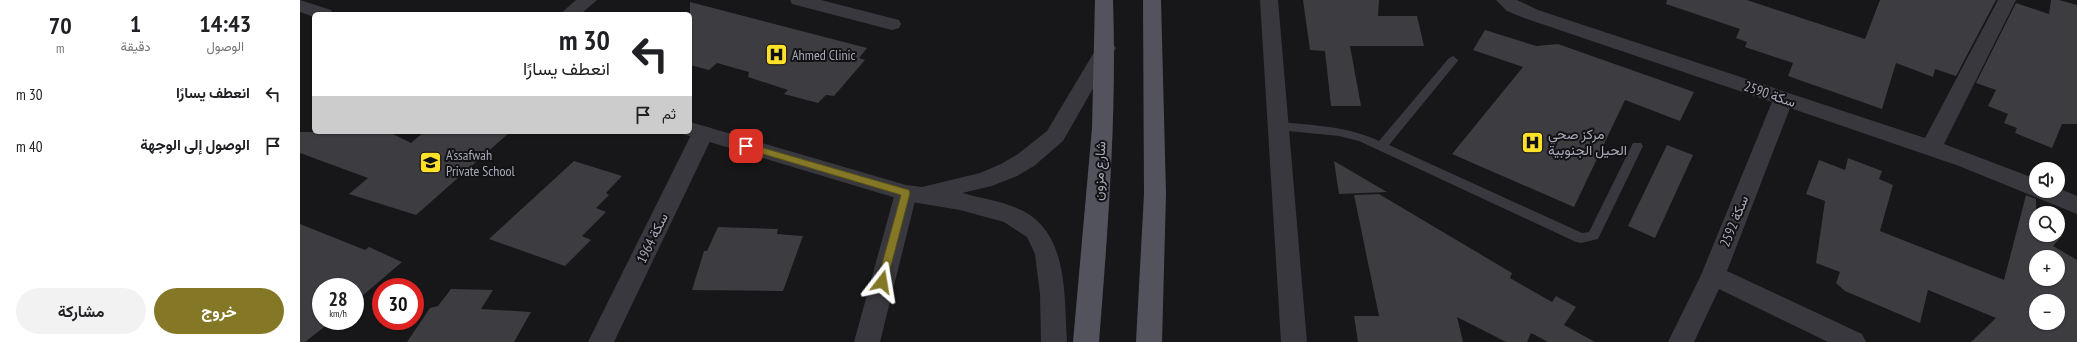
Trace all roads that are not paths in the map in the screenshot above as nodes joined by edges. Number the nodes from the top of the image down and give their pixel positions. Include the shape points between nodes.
1 (588, 0) edge
2 (799, 0) edge
3 (1104, 0) edge
4 (1152, 0) edge
5 (1269, 0) edge
6 (1505, 0) edge
7 (2007, 0) edge
8 (300, 6) edge
9 (318, 12) edge
10 (572, 12) edge
11 (892, 24) dead end
12 (1106, 48) junction
13 (1453, 60) dead end
14 (1783, 98) junction
15 (1278, 126) junction
16 (696, 131) edge
17 (1637, 146) dead end
18 (1381, 147) junction
19 (1931, 148) junction
20 (2029, 185) edge
21 (911, 194) junction
22 (2060, 198) edge
23 (2077, 205) edge
24 (1712, 275) junction
25 (601, 342) edge
26 (867, 342) edge
27 (1054, 342) edge
28 (1086, 342) edge
29 (1149, 342) edge
30 (1294, 342) edge
31 (1681, 342) edge
32 (1853, 342) edge

1 - 10 street
2 - 11 street
3 - 12 main road, شارع مزون
4 - 29 main road via 1155,194
5 - 15 street
6 - 14 street, سكة 2590 via 1531,14
7 - 19 street
8 - 9 street
12 - 21 street via 1055,136 1026,160 984,180
12 - 28 main road, شارع مزون via 1098,197
13 - 18 lane
14 - 19 street, سكة 2590
14 - 24 street, سكة 2592
15 - 18 lane via 1347,133
15 - 30 street
16 - 21 street
16 - 25 street, سكة 1964
17 - 18 lane via 1593,236 1587,238 1574,236
19 - 20 street, سكة 2590
21 - 26 street
21 - 27 street via 990,208 1011,215 1035,231 1047,254
22 - 23 street
24 - 31 street, سكة 2592
24 - 32 street

